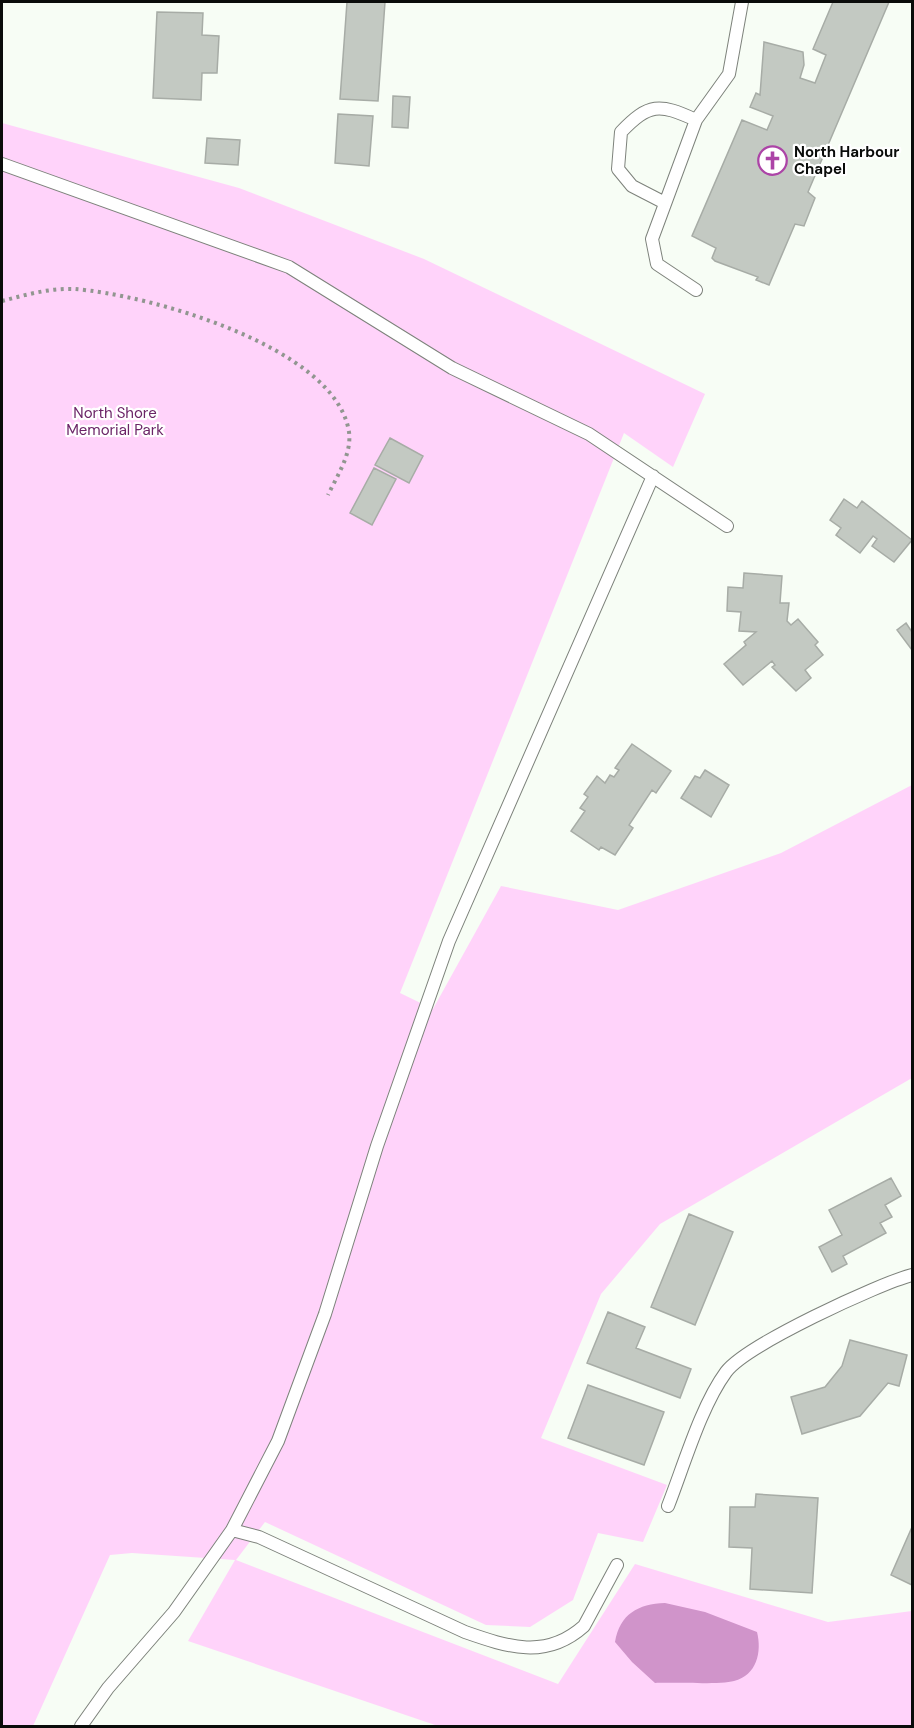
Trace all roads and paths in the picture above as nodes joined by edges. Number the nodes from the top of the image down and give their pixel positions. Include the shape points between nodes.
1 (742, 2) edge
2 (696, 120) junction
3 (2, 164) edge
4 (665, 203) junction
5 (696, 290) dead end
6 (2, 301) edge
7 (653, 476) junction
8 (327, 495) dead end
9 (727, 526) dead end
10 (912, 1275) edge
11 (668, 1506) dead end
12 (232, 1530) junction
13 (617, 1565) dead end
14 (81, 1726) edge

1 - 2 lane via 729,74
2 - 4 lane
2 - 4 lane via 670,108 640,112 621,132 618,169 632,186
3 - 7 lane via 289,267 452,368 589,434
4 - 5 lane via 652,239 657,264
6 - 8 path via 50,290 95,291 177,311 278,350 320,381 349,430 349,448
7 - 9 lane
7 - 12 lane via 449,941 410,1047 298,1388 278,1441
10 - 11 lane via 874,1288 747,1353 728,1369 716,1387
12 - 13 lane via 259,1537 465,1632 500,1644 524,1647 557,1644 584,1626
12 - 14 lane via 174,1612 108,1688

